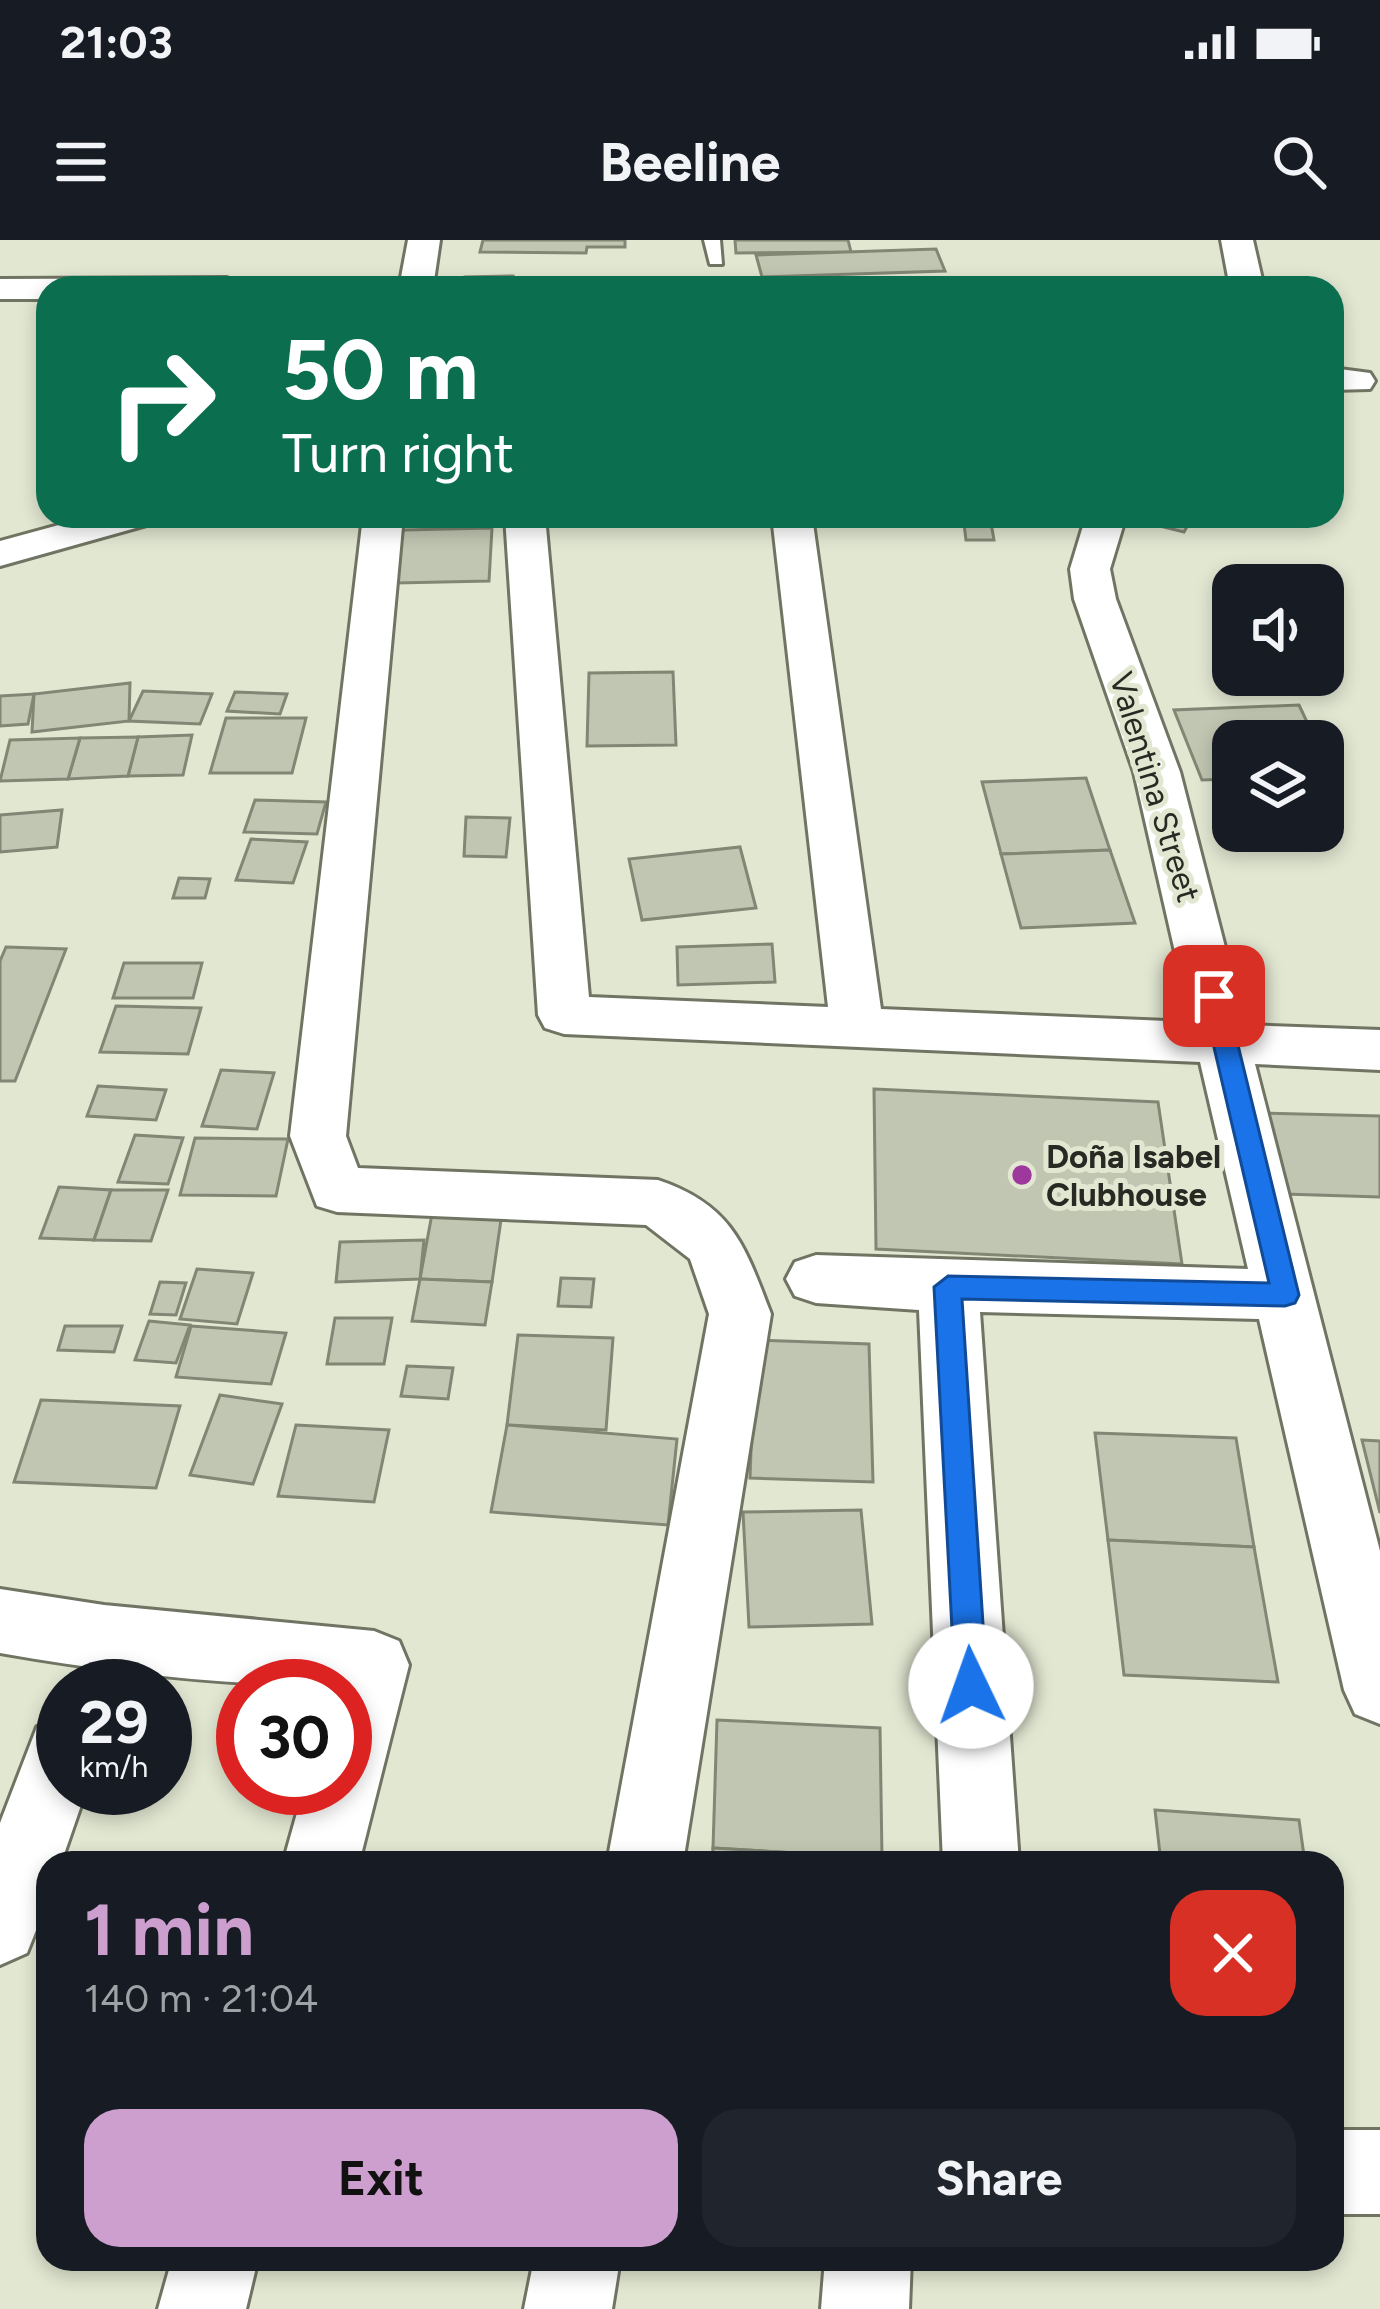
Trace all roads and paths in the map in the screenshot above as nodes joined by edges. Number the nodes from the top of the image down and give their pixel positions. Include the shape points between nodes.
1 (424, 240) edge
2 (712, 240) edge
3 (1237, 240) edge
4 (716, 261) dead end
5 (418, 276) edge
6 (1244, 276) edge
7 (0, 289) edge
8 (36, 289) edge
9 (97, 528) edge
10 (382, 528) edge
11 (526, 528) edge
12 (794, 528) edge
13 (1102, 528) edge
14 (51, 542) junction
15 (0, 554) edge
16 (0, 566) edge
17 (857, 1031) junction
18 (1226, 1041) junction
19 (1380, 1050) edge
20 (816, 1279) dead end
21 (948, 1287) junction
22 (1285, 1295) junction
23 (0, 1621) edge
24 (89, 1659) edge
25 (1380, 1690) edge
26 (40, 1815) edge
27 (334, 1815) edge
28 (324, 1851) edge
29 (647, 1851) edge
30 (980, 1851) edge
31 (0, 1926) edge
32 (1344, 2172) edge
33 (1380, 2173) edge
34 (212, 2271) edge
35 (575, 2271) edge
36 (867, 2271) edge
37 (202, 2309) edge
38 (568, 2309) edge
39 (865, 2309) edge

1 - 5 street
2 - 4 lane
3 - 6 street
7 - 8 street
9 - 14 street
10 - 29 street via 318,1136 337,1190 658,1203 715,1245 740,1314
11 - 17 street via 564,1016
12 - 17 street
13 - 18 street, Valentina Street via 1090,569 1095,599 1157,772
14 - 15 street
14 - 16 street
17 - 18 street
18 - 19 street
18 - 22 street, Valentina Street
20 - 21 street
21 - 22 street
21 - 30 street
22 - 25 street, Valentina Street
23 - 24 street
26 - 31 street
27 - 28 street
32 - 33 street
34 - 37 street
35 - 38 street
36 - 39 street

